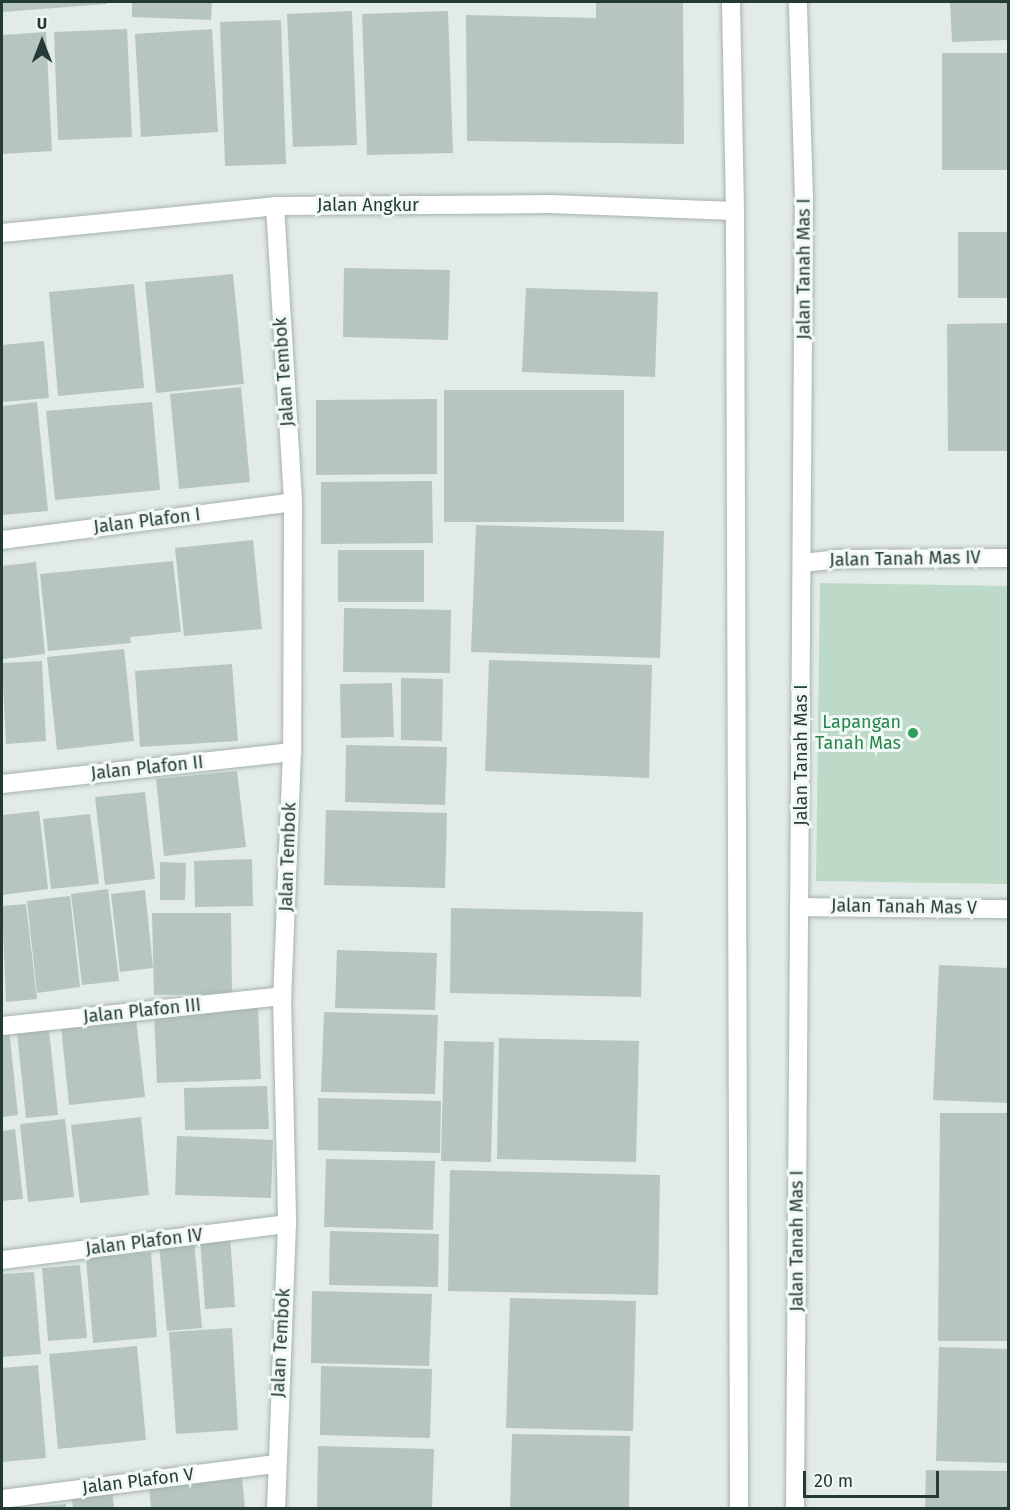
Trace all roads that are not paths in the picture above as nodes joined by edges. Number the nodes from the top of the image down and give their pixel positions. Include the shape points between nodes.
1 (731, 2) edge
2 (798, 2) edge
3 (275, 206) junction
4 (735, 211) junction
5 (2, 233) edge
6 (293, 502) junction
7 (2, 540) edge
8 (1008, 558) edge
9 (802, 563) junction
10 (292, 752) junction
11 (2, 784) edge
12 (800, 907) junction
13 (1008, 909) edge
14 (282, 996) junction
15 (2, 1026) edge
16 (287, 1224) junction
17 (2, 1260) edge
18 (275, 1464) junction
19 (2, 1499) edge
20 (276, 1509) edge
21 (739, 1509) edge
22 (795, 1509) edge

1 - 4 street
2 - 9 street, Jalan Tanah Mas I via 804,198
3 - 4 street, Jalan Angkur via 550,204
3 - 5 street, Jalan Angkur
3 - 6 street, Jalan Tembok
4 - 21 street
6 - 7 street, Jalan Plafon I
6 - 10 street, Jalan Tembok
8 - 9 street, Jalan Tanah Mas IV via 840,559
9 - 12 street, Jalan Tanah Mas I
10 - 11 street, Jalan Plafon II
10 - 14 street, Jalan Tembok
12 - 13 street, Jalan Tanah Mas V
12 - 22 street, Jalan Tanah Mas I
14 - 15 street, Jalan Plafon III
14 - 16 street, Jalan Tembok
16 - 17 street, Jalan Plafon IV
16 - 18 street, Jalan Tembok
18 - 19 street, Jalan Plafon V
18 - 20 street, Jalan Tembok

